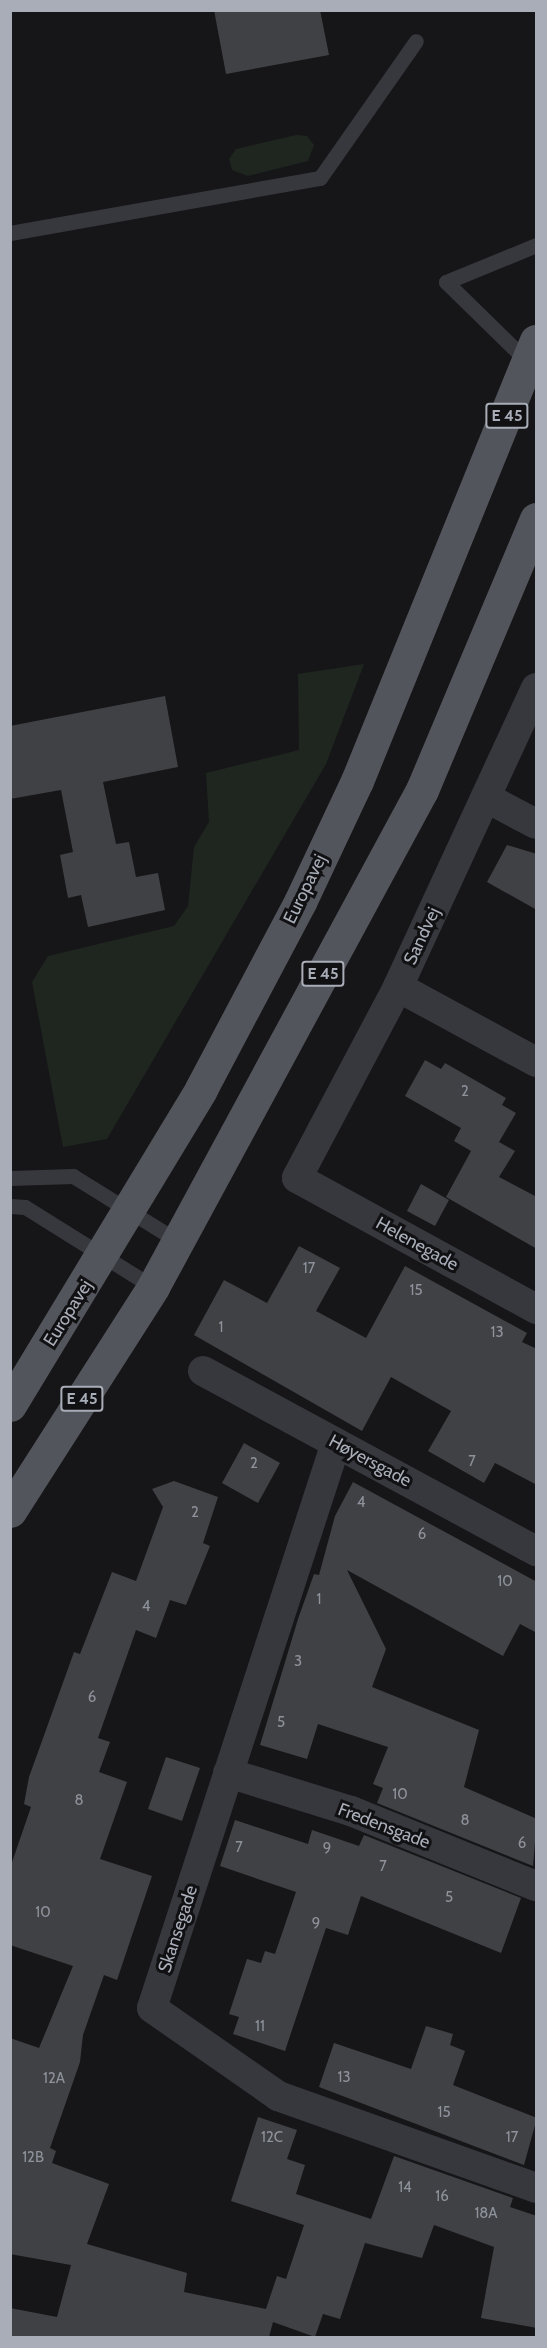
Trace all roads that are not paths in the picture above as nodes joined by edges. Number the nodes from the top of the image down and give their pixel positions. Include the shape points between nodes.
1 (416, 41) dead end
2 (10, 233) edge
3 (537, 245) edge
4 (533, 352) edge
5 (537, 519) edge
6 (537, 688) edge
7 (487, 798) junction
8 (537, 824) edge
9 (398, 987) junction
10 (537, 1062) edge
11 (10, 1178) edge
12 (297, 1178) joint
13 (10, 1206) edge
14 (131, 1209) junction
15 (178, 1241) junction
16 (103, 1255) junction
17 (153, 1287) junction
18 (537, 1310) edge
19 (203, 1371) dead end
20 (10, 1405) edge
21 (336, 1443) junction
22 (10, 1511) edge
23 (537, 1551) edge
24 (228, 1773) junction
25 (537, 1886) edge
26 (537, 2188) edge

1 - 2 lane via 320,178
3 - 4 lane via 446,282
4 - 14 main road, Europavej / E 45 via 357,781 300,902
5 - 15 main road, E 45 via 422,790
6 - 7 street, Sandvej
7 - 8 street
7 - 9 street, Sandvej
9 - 10 street
9 - 12 street, Sandvej
11 - 14 lane via 73,1176
12 - 18 street, Helenegade
13 - 16 lane via 25,1207
14 - 15 lane
14 - 16 main road, Europavej / E 45
15 - 17 main road, E 45
16 - 17 lane
16 - 20 main road, Europavej / E 45
17 - 22 main road, E 45
19 - 21 street, Høyersgade
21 - 23 street, Høyersgade
21 - 24 street, Skansegade
24 - 25 street, Fredensgade via 351,1811
24 - 26 street, Skansegade via 152,2008 278,2096

